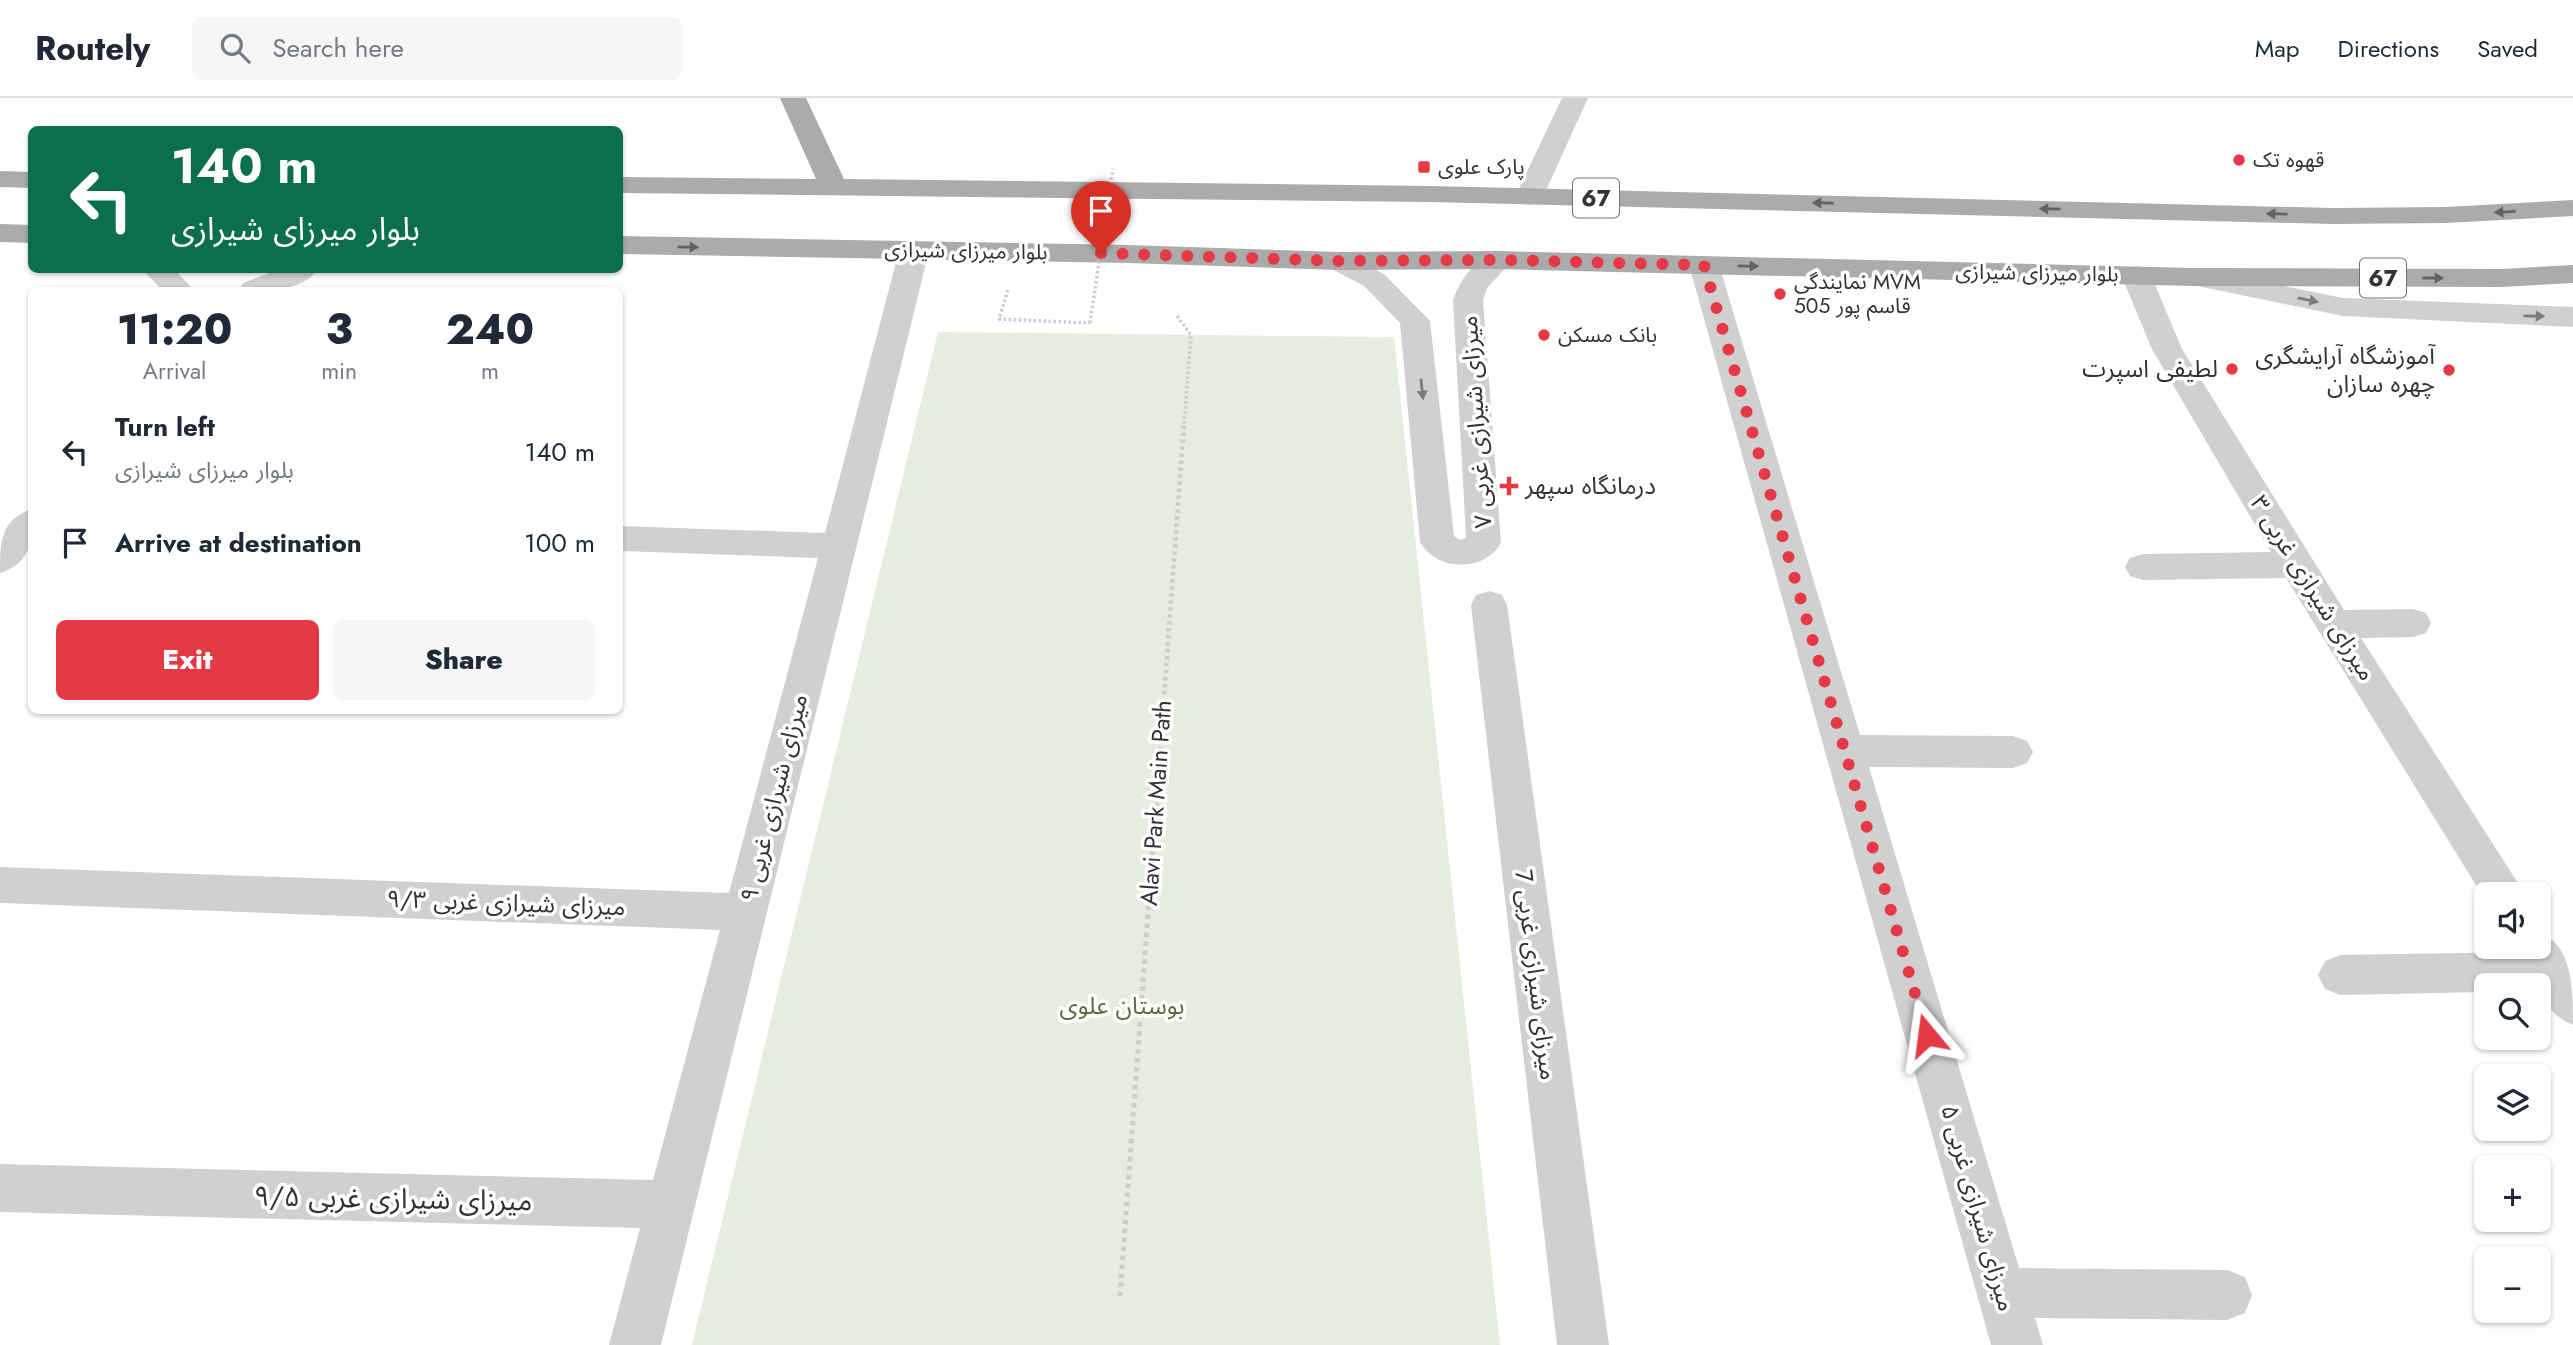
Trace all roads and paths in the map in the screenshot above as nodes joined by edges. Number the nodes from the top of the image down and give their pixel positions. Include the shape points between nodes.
1 (793, 98) edge
2 (1575, 98) edge
3 (1113, 169) dead end
4 (0, 180) edge
5 (28, 180) edge
6 (623, 185) edge
7 (834, 187) junction
8 (1529, 197) junction
9 (2573, 208) edge
10 (0, 233) edge
11 (28, 234) edge
12 (623, 245) edge
13 (914, 251) junction
14 (1498, 260) junction
15 (1338, 261) junction
16 (1704, 265) junction
17 (161, 273) edge
18 (295, 273) edge
19 (2573, 274) edge
20 (2136, 275) junction
21 (2193, 277) junction
22 (176, 287) edge
23 (261, 287) edge
24 (1177, 316) dead end
25 (2573, 317) edge
26 (999, 319) dead end
27 (28, 526) edge
28 (623, 538) edge
29 (839, 546) junction
30 (0, 560) edge
31 (2296, 565) junction
32 (2143, 567) dead end
33 (1489, 605) dead end
34 (2413, 623) dead end
35 (2336, 624) junction
36 (1845, 751) junction
37 (2013, 752) dead end
38 (2497, 882) edge
39 (0, 885) edge
40 (745, 912) junction
41 (2554, 974) edge
42 (2340, 975) dead end
43 (0, 1188) edge
44 (671, 1205) junction
45 (2002, 1293) junction
46 (2227, 1295) dead end
47 (1120, 1296) dead end
48 (635, 1345) edge
49 (1583, 1345) edge
50 (2017, 1345) edge

1 - 7 main road
2 - 8 street
3 - 26 path, bridge via 1090,323
4 - 5 main road
6 - 7 main road, 67
7 - 8 main road, 67
9 -> 8 main road, 67 via 2333,216
10 - 11 main road
12 -> 13 main road, بلوار میرزای شیرازی / 67
13 - 15 main road, بلوار میرزای شیرازی / 67
13 - 29 street, میرزای شیرازی غربی ۹
14 - 15 main road, بلوار میرزای شیرازی / 67
15 -> 14 street, ۷ میرزای شیرازی غربی via 1374,280 1415,321 1437,542 1461,554 1484,543 1468,300 1473,285
14 - 16 main road, بلوار میرزای شیرازی / 67
16 -> 20 main road, بلوار میرزای شیرازی / 67
16 - 36 street, ۵ میرزای شیرازی غربی
17 - 22 street
18 - 23 street
21 -> 19 main road, بلوار میرزای شیرازی / 67
20 - 21 main road, بلوار میرزای شیرازی / 67
20 - 31 street, ۳ میرزای شیرازی غربی via 2167,349
21 -> 25 street via 2343,307
24 - 47 path, Alavi Park Main Path via 1191,335
27 - 30 street
28 - 29 street
29 - 40 street, میرزای شیرازی غربی ۹
31 - 32 street
31 - 35 street, ۳ میرزای شیرازی غربی
33 - 49 street, میرزای شیرازی غربی 7
34 - 35 street
35 - 38 street, ۳ میرزای شیرازی غربی
36 - 37 street
36 - 45 street, ۵ میرزای شیرازی غربی
39 - 40 street, میرزای شیرازی غربی ۹/۳
40 - 44 street, میرزای شیرازی غربی ۹
41 - 42 street
43 - 44 street, میرزای شیرازی غربی ۹/۵
44 - 48 street, میرزای شیرازی غربی ۹
45 - 46 street
45 - 50 street, ۵ میرزای شیرازی غربی

